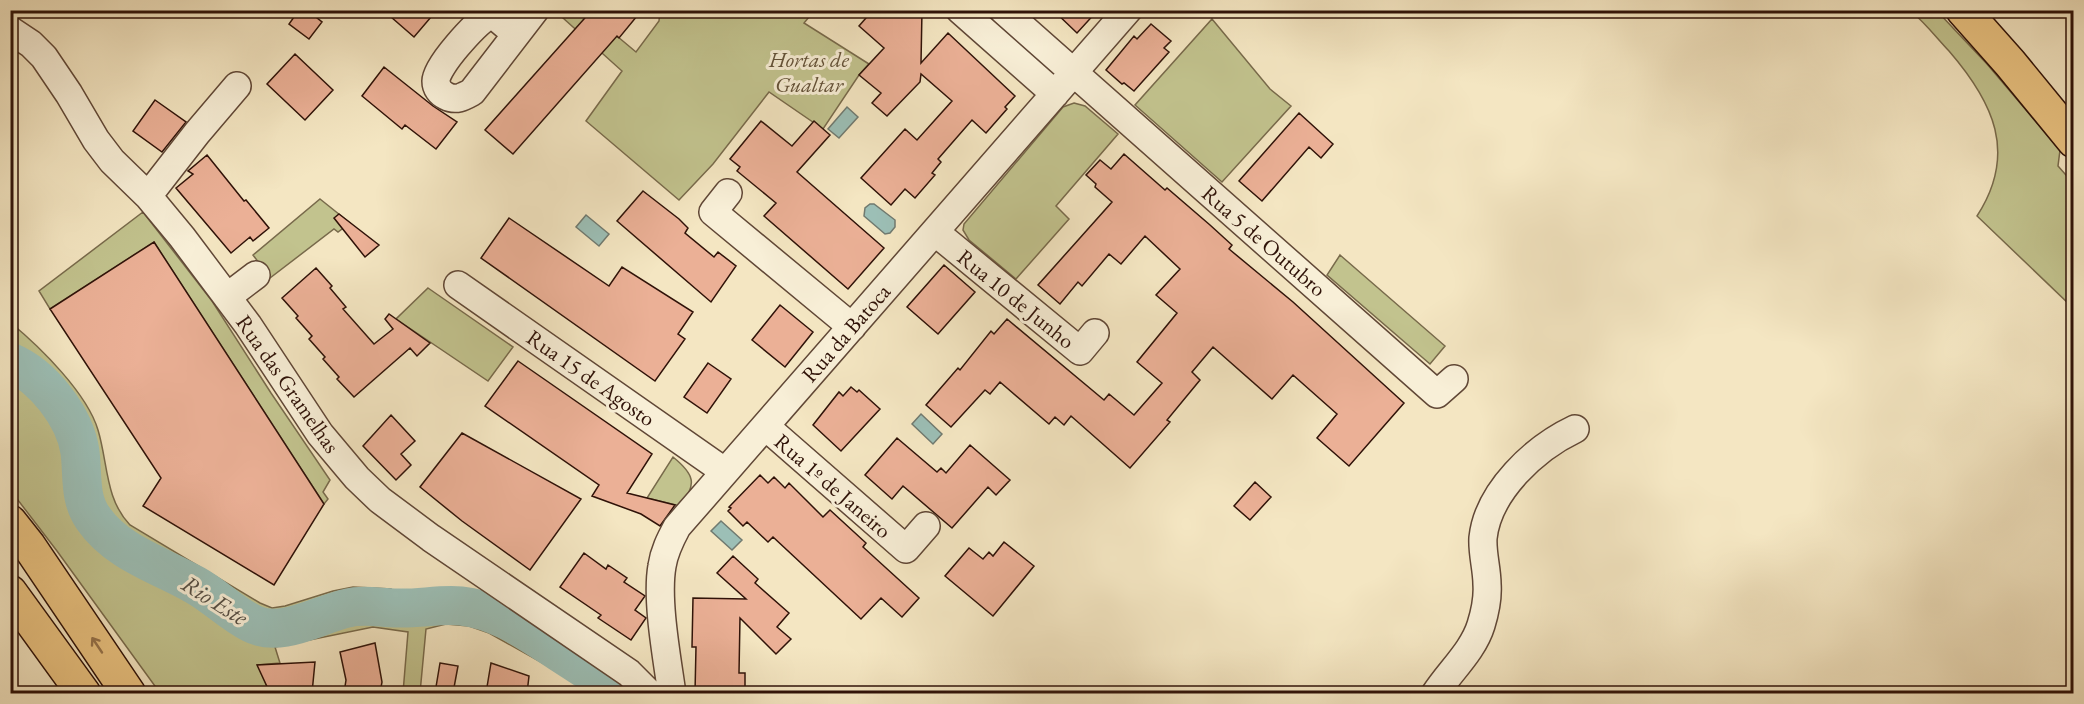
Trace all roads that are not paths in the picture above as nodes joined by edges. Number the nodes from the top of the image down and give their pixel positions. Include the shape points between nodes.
1 (535, 10) edge
2 (960, 10) edge
3 (1003, 10) edge
4 (1128, 10) edge
5 (1963, 10) edge
6 (10, 30) edge
7 (516, 34) dead end
8 (1073, 74) junction
9 (237, 86) dead end
10 (1055, 94) junction
11 (2073, 141) edge
12 (728, 193) dead end
13 (148, 196) junction
14 (935, 232) junction
15 (256, 275) dead end
16 (458, 285) dead end
17 (227, 297) junction
18 (852, 327) junction
19 (1095, 333) dead end
20 (1454, 379) dead end
21 (765, 426) junction
22 (1575, 429) dead end
23 (724, 471) junction
24 (10, 522) edge
25 (926, 526) dead end
26 (10, 592) edge
27 (667, 662) junction
28 (629, 673) junction
29 (84, 693) edge
30 (129, 693) edge
31 (651, 693) edge
32 (672, 693) edge
33 (1435, 693) edge

1 - 7 street
2 - 10 street
3 - 8 street
4 - 8 street, Rua da Batoca
5 - 11 main road
6 - 13 street, Rua das Gramelhas via 44,57 101,147
8 - 10 street, Rua da Batoca
8 - 20 street, Rua 5 de Outubro via 1437,394
9 - 13 street
10 - 14 street, Rua da Batoca
12 - 18 street via 713,212
13 - 17 street, Rua das Gramelhas
14 - 18 street, Rua da Batoca
14 - 19 street, Rua 10 de Junho via 1080,351
15 - 17 street
16 - 23 street, Rua 15 de Agosto
17 - 28 street, Rua das Gramelhas via 320,434 373,493 431,538
18 - 21 street, Rua da Batoca
21 - 23 street, Rua da Batoca
21 - 25 street, Rua 1º de Janeiro via 906,549
22 - 33 street via 1548,445 1520,470 1487,516 1483,539 1488,585 1482,624
23 - 27 street, Rua da Batoca via 677,527 667,546 660,589
30 -> 24 main road
26 - 29 main road
27 - 28 street via 654,671
27 - 32 street, Rua da Batoca
28 - 31 street, Rua das Gramelhas

